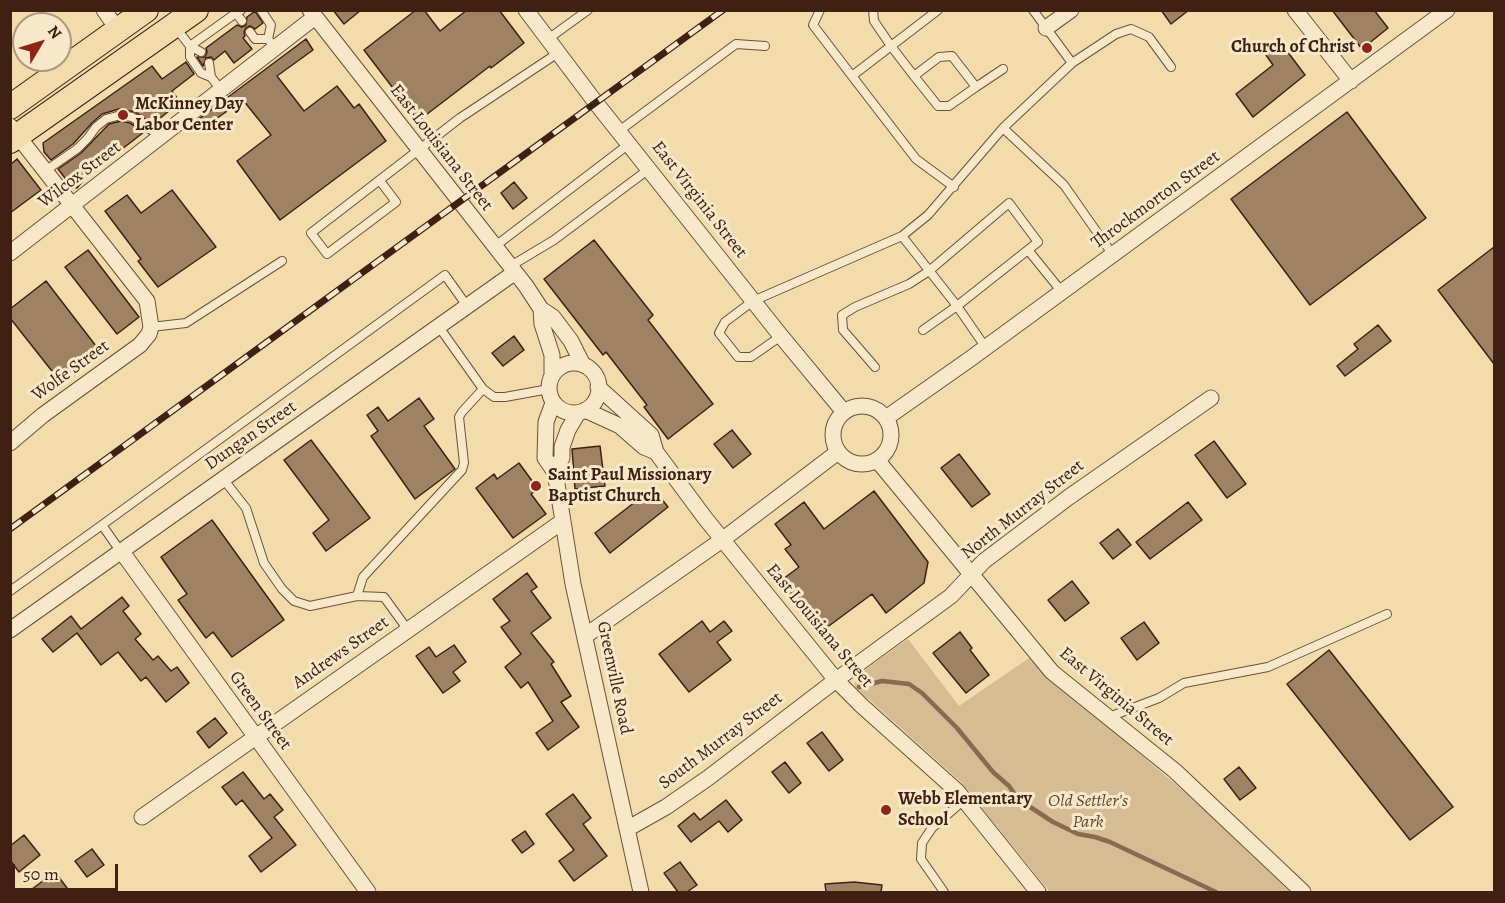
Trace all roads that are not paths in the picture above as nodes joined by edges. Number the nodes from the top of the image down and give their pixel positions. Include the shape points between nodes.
1 (104, 10) edge
2 (146, 10) edge
3 (196, 10) edge
4 (261, 10) edge
5 (526, 10) edge
6 (588, 10) edge
7 (820, 10) edge
8 (873, 10) edge
9 (938, 10) edge
10 (1033, 10) edge
11 (1071, 10) edge
12 (1295, 10) edge
13 (1447, 10) edge
14 (237, 11) edge
15 (312, 14) edge
16 (242, 21) dead end
17 (175, 26) junction
18 (1046, 28) junction
19 (118, 30) junction
20 (250, 32) dead end
21 (548, 39) junction
22 (271, 44) junction
23 (190, 46) junction
24 (765, 46) dead end
25 (891, 46) junction
26 (201, 52) dead end
27 (558, 53) junction
28 (209, 63) dead end
29 (1072, 63) junction
30 (1171, 68) dead end
31 (1003, 69) dead end
32 (852, 76) junction
33 (914, 76) junction
34 (211, 77) junction
35 (1351, 81) junction
36 (976, 87) junction
37 (221, 90) junction
38 (10, 107) edge
39 (1003, 128) junction
40 (619, 131) junction
41 (13, 134) edge
42 (162, 137) junction
43 (629, 144) junction
44 (419, 151) junction
45 (649, 169) junction
46 (45, 171) junction
47 (380, 181) junction
48 (954, 187) junction
49 (72, 205) junction
50 (902, 236) junction
51 (494, 247) junction
52 (1028, 250) junction
53 (10, 253) edge
54 (1113, 255) junction
55 (282, 261) dead end
56 (512, 270) junction
57 (929, 271) junction
58 (1062, 292) junction
59 (753, 301) junction
60 (467, 306) junction
61 (957, 306) junction
62 (541, 309) junction
63 (151, 327) junction
64 (439, 327) junction
65 (923, 330) dead end
66 (781, 336) junction
67 (986, 348) junction
68 (583, 365) junction
69 (875, 368) dead end
70 (598, 387) junction
71 (551, 389) junction
72 (483, 390) junction
73 (1211, 399) dead end
74 (582, 412) junction
75 (844, 412) junction
76 (886, 418) junction
77 (10, 443) edge
78 (838, 452) junction
79 (656, 453) junction
80 (877, 459) junction
81 (554, 471) junction
82 (224, 480) junction
83 (563, 521) junction
84 (102, 525) junction
85 (722, 540) junction
86 (122, 552) junction
87 (971, 574) junction
88 (10, 591) edge
89 (357, 596) junction
90 (1387, 614) dead end
91 (10, 630) edge
92 (408, 630) junction
93 (585, 636) junction
94 (836, 680) junction
95 (1108, 717) junction
96 (254, 737) junction
97 (964, 800) junction
98 (141, 817) dead end
99 (627, 829) junction
100 (368, 892) edge
101 (641, 892) edge
102 (944, 892) edge
103 (1038, 892) edge
104 (1304, 892) edge

1 - 19 street
2 - 19 main road
3 - 17 main road
4 - 22 lane via 271,25
5 - 21 street, East Virginia Street
6 - 21 lane
7 - 32 lane via 813,25
8 - 25 lane via 874,21
9 - 25 lane
10 - 18 lane
11 - 18 street
12 - 35 street
13 - 35 street, Throckmorton Street
14 - 16 lane
14 - 23 lane
15 - 22 street, Wilcox Street
15 - 44 street, East Louisiana Street
17 - 23 lane
17 - 41 main road
18 - 29 lane
19 - 38 main road
20 - 22 lane via 255,39
21 - 27 street, East Virginia Street
22 - 37 street, Wilcox Street
23 - 26 lane
23 - 34 lane via 190,57 201,73
24 - 40 lane via 736,44
25 - 32 lane
25 - 33 lane
27 - 40 street, East Virginia Street
27 - 44 lane via 460,118
28 - 34 lane
29 - 30 lane via 1116,34 1131,29 1149,37
29 - 39 lane
31 - 36 lane
32 - 48 lane via 916,159
33 - 36 lane via 938,106 949,106
33 - 36 lane via 939,57 952,56
34 - 37 lane
35 - 54 street, Throckmorton Street
37 - 42 street, Wilcox Street
39 - 48 lane
39 - 54 lane via 1064,185
40 - 43 street, East Virginia Street
41 - 46 street
42 - 46 lane via 132,117 106,119 77,149
42 - 49 street, Wilcox Street
43 - 45 street, East Virginia Street
43 - 51 lane
44 - 47 lane
44 - 51 street, East Louisiana Street
45 - 56 lane
45 - 59 street, East Virginia Street
46 - 49 street
47 - 47 lane via 312,233 327,254 396,202
48 - 50 lane
49 - 53 street, Wilcox Street
49 - 63 street via 147,301
50 - 57 lane
50 - 59 lane
51 - 56 street, East Louisiana Street
52 - 57 lane via 1038,242 1009,204
52 - 58 lane
52 - 61 lane
54 - 58 street, Throckmorton Street
55 - 63 lane via 186,323
56 - 60 street, Dungan Street
56 - 62 street, East Louisiana Street
57 - 61 lane
57 - 69 lane via 843,315 843,330
58 - 67 street, Throckmorton Street
59 - 66 street, East Virginia Street
59 - 66 lane via 724,322 719,333 738,357 751,357
60 - 64 street, Dungan Street
60 - 84 lane via 445,275
61 - 65 lane
61 - 67 lane
62 - 68 street, East Louisiana Street via 571,341
62 - 71 street, East Louisiana Street via 552,355
63 - 77 street, Wolfe Street via 140,345
64 - 72 lane
64 - 82 street, Dungan Street
66 - 75 street, East Virginia Street
67 - 76 street, Throckmorton Street
68 - 70 street via 594,374
68 - 71 street via 562,366
70 - 74 street via 595,401
70 - 79 street, East Louisiana Street via 651,435
71 - 72 lane via 505,398
71 - 74 street via 564,411
71 - 81 street, Greenville Road via 544,458
72 - 89 lane via 459,417 462,470 363,577
73 - 87 street, North Murray Street via 1069,496
74 - 79 street, East Louisiana Street via 620,426
74 - 81 street, Greenville Road via 568,430 562,458
75 - 76 street via 865,405
75 - 78 street via 832,433
76 - 80 street via 891,440
78 - 80 street via 854,463
78 - 85 street
79 - 85 street, East Louisiana Street
80 - 87 street, East Virginia Street
81 - 83 street, Greenville Road
82 - 86 street, Dungan Street
82 - 89 lane via 246,508 264,563 294,601 310,606
83 - 92 street, Andrews Street
83 - 93 street, Greenville Road
84 - 86 lane
84 - 88 lane
85 - 93 street
85 - 94 street, East Louisiana Street
86 - 91 street, Dungan Street
86 - 96 street, Green Street
87 - 94 street, North Murray Street via 951,596
87 - 95 street, East Virginia Street via 1038,657
89 - 92 lane via 384,597
90 - 95 lane via 1268,667 1184,683 1159,698
92 - 96 street, Andrews Street
93 - 99 street, Greenville Road
94 - 97 street, East Louisiana Street
94 - 99 street, South Murray Street via 687,793
95 - 104 street, East Virginia Street via 1175,771
96 - 98 street, Andrews Street
96 - 100 street, Green Street
97 - 102 lane via 938,821 922,843 921,859
97 - 103 street, East Louisiana Street
99 - 101 street, Greenville Road

